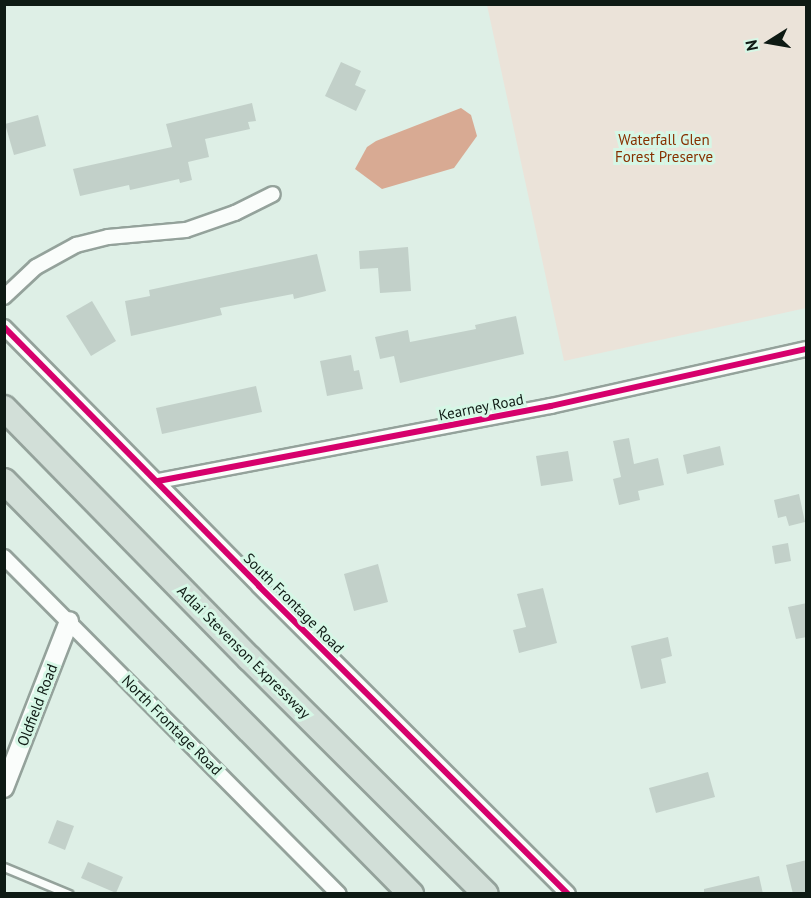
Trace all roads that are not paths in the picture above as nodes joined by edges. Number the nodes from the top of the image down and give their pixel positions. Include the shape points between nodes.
1 (273, 194) dead end
2 (4, 297) edge
3 (4, 327) edge
4 (807, 349) edge
5 (4, 408) edge
6 (4, 480) edge
7 (158, 481) junction
8 (4, 557) edge
9 (69, 621) junction
10 (4, 788) edge
11 (4, 867) edge
12 (69, 894) edge
13 (339, 894) edge
14 (411, 894) edge
15 (486, 894) edge
16 (568, 894) edge

1 - 2 street via 235,213 186,230 108,237 62,250 36,267
3 - 7 street, South Frontage Road
4 - 7 street, Kearney Road via 551,406
5 - 15 highway, Adlai Stevenson Expressway
6 - 14 highway
7 - 16 street, South Frontage Road
8 - 9 street, North Frontage Road
9 - 10 street, Oldfield Road
9 - 13 street, North Frontage Road
11 - 12 lane

